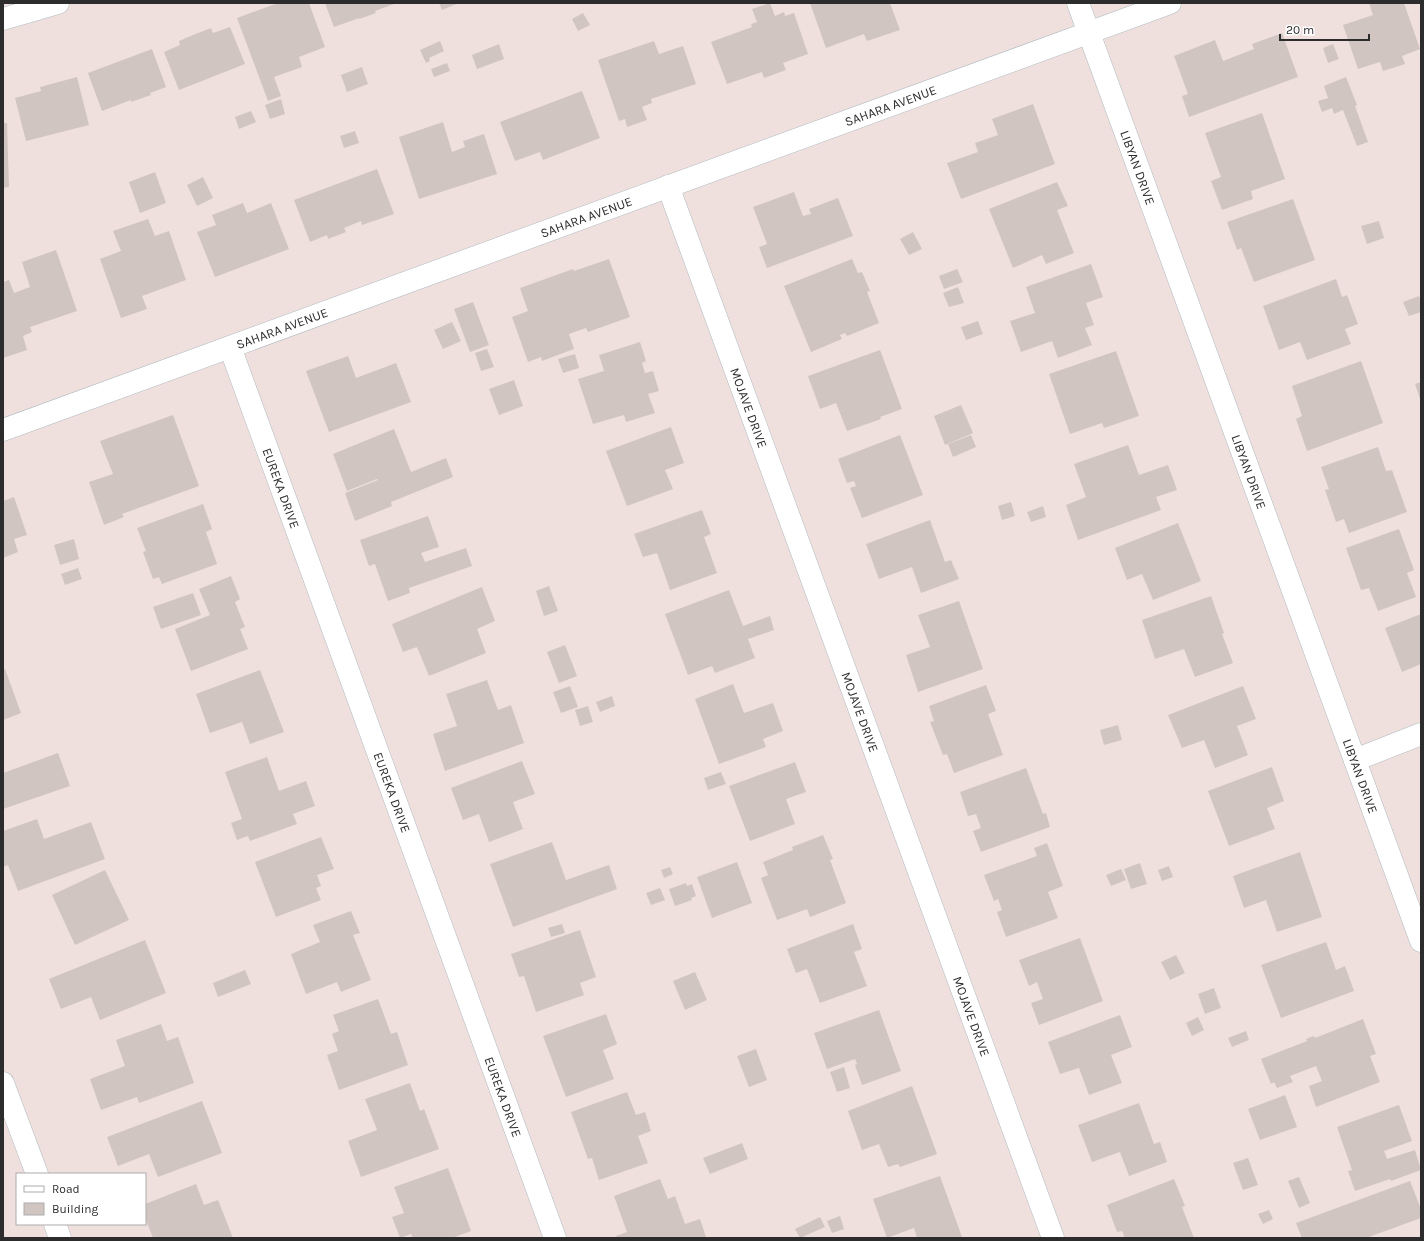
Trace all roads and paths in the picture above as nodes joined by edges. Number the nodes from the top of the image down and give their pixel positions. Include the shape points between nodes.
1 (58, 3) edge
2 (1078, 3) edge
3 (1170, 3) edge
4 (3, 19) edge
5 (1089, 34) junction
6 (668, 186) junction
7 (230, 347) junction
8 (3, 430) edge
9 (1421, 734) edge
10 (1355, 760) junction
11 (1421, 941) edge
12 (3, 1083) edge
13 (37, 1173) edge
14 (55, 1225) edge
15 (60, 1238) edge
16 (555, 1238) edge
17 (1053, 1238) edge

1 - 4 street
2 - 5 street, LIBYAN DRIVE
3 - 5 street, SAHARA AVENUE
5 - 6 street, SAHARA AVENUE
5 - 10 street, LIBYAN DRIVE
6 - 7 street, SAHARA AVENUE
6 - 17 street, MOJAVE DRIVE
7 - 8 street, SAHARA AVENUE
7 - 16 street, EUREKA DRIVE
9 - 10 street
10 - 11 street, LIBYAN DRIVE
12 - 13 street
14 - 15 street

